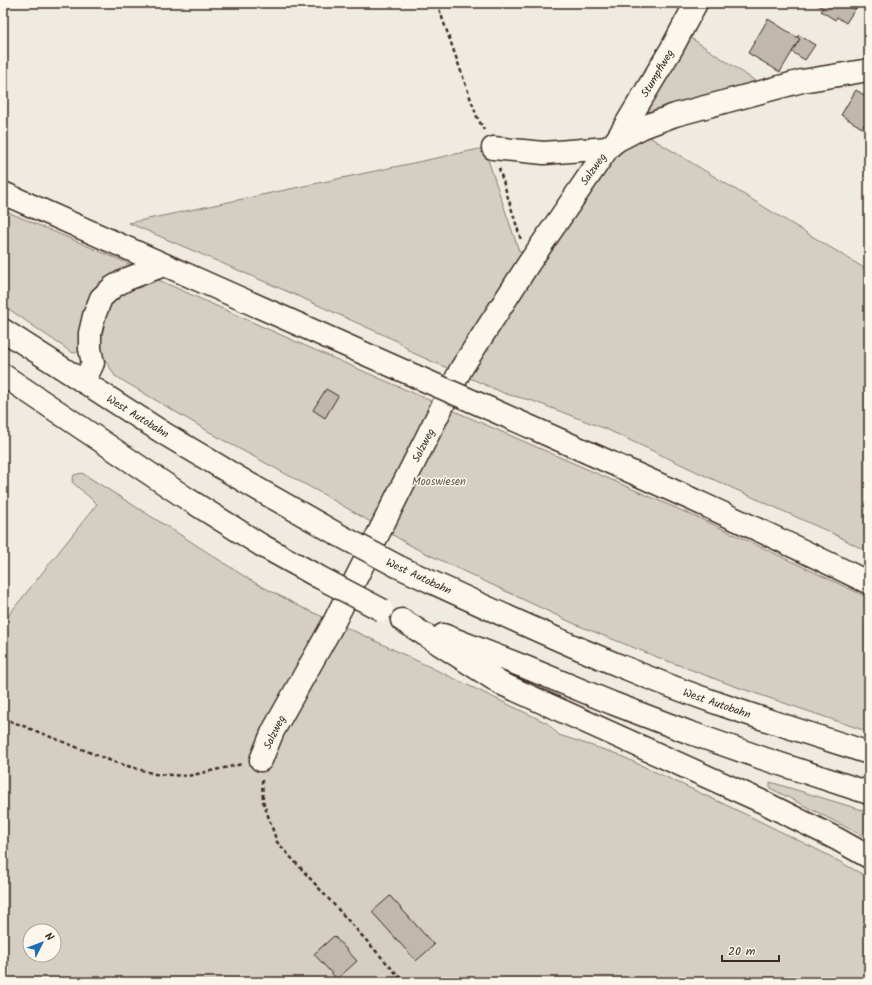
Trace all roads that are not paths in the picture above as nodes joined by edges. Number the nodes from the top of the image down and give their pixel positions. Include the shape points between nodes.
1 (696, 3) edge
2 (869, 70) edge
3 (612, 144) junction
4 (493, 148) dead end
5 (3, 193) edge
6 (164, 265) junction
7 (3, 330) edge
8 (3, 375) edge
9 (84, 382) junction
10 (869, 583) edge
11 (402, 620) junction
12 (869, 753) edge
13 (261, 760) road end
14 (869, 793) edge
15 (869, 857) edge

1 - 3 main road, Stumpflweg via 672,48
2 - 3 main road, Salzweg via 802,81 675,115
3 - 4 main road via 544,153
3 - 13 main road, Salzweg via 529,263 461,369 332,626 273,731
5 - 6 main road
6 - 9 main road via 120,283 102,298 90,333 93,363
6 - 10 main road, bridge via 488,408 778,539
7 - 9 main road, West Autobahn
8 - 11 main road, bridge via 186,498 261,545
9 - 12 main road, West Autobahn, bridge via 256,488 399,567 624,668 699,697
11 - 14 main road via 688,732
11 - 15 main road via 500,683 764,802

